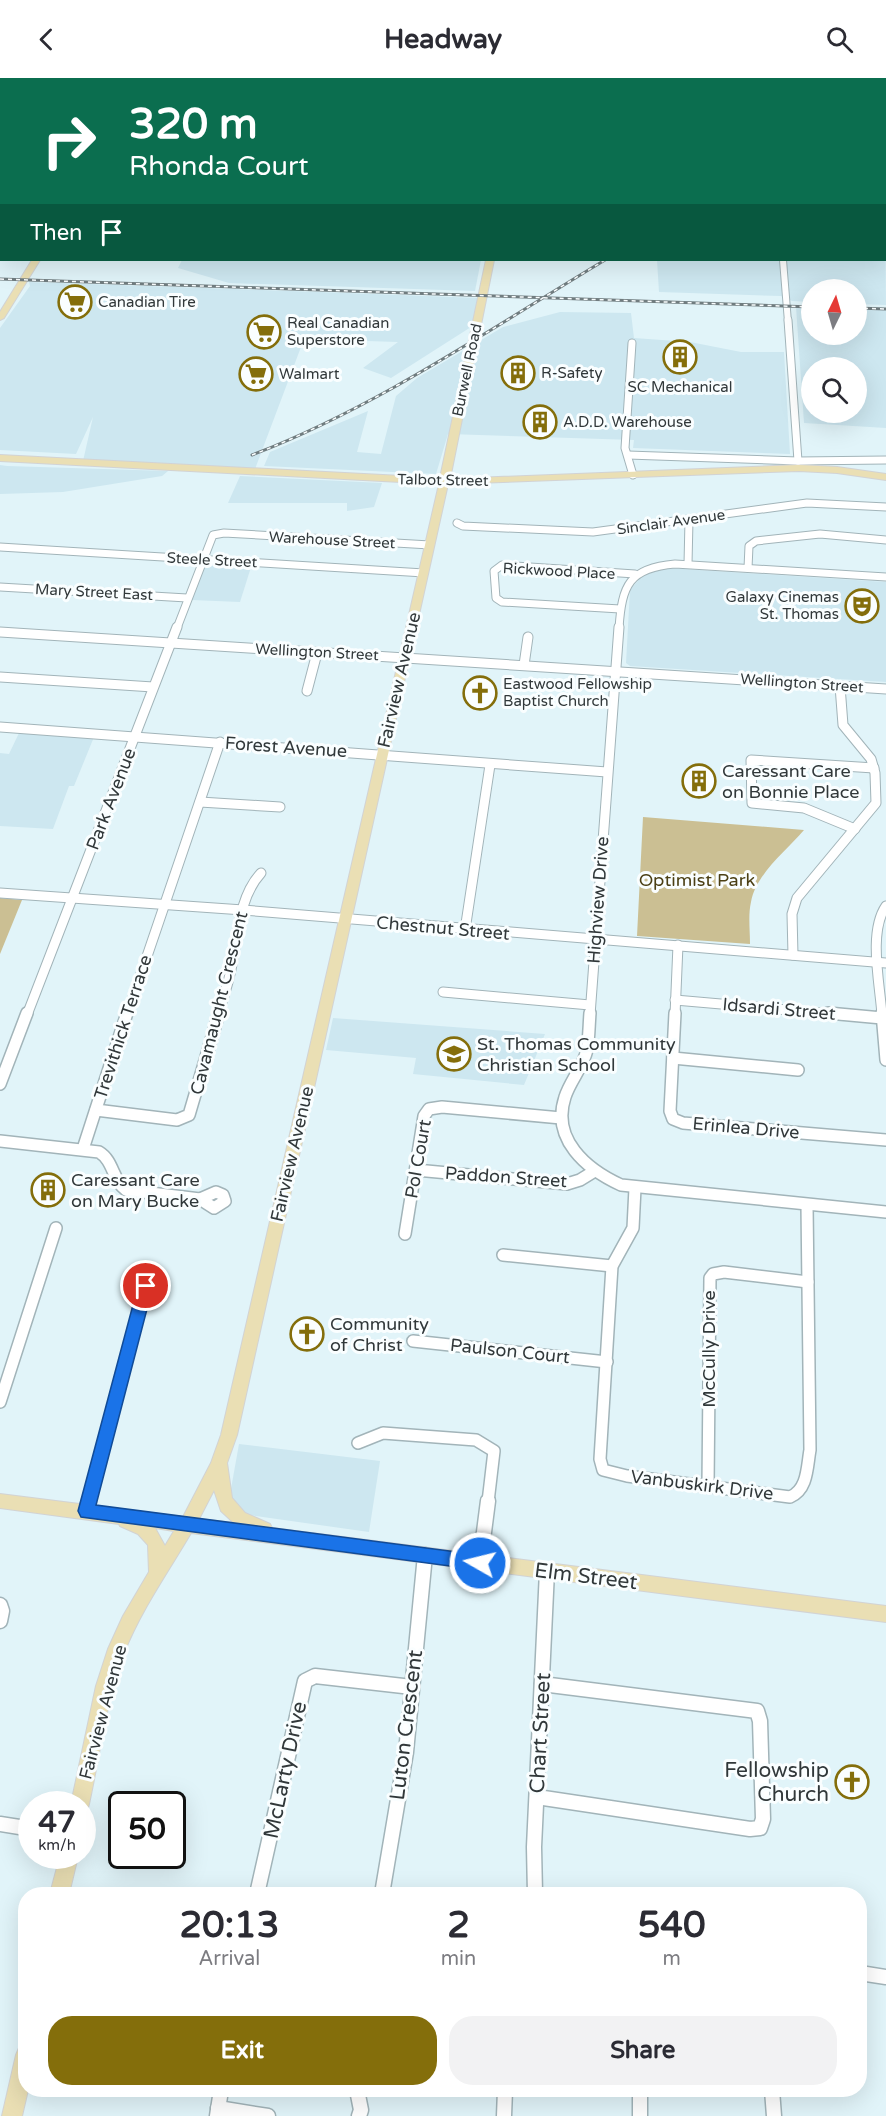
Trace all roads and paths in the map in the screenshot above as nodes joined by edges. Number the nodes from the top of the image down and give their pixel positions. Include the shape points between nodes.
1 (35, 261) edge
2 (490, 261) edge
3 (783, 261) edge
4 (0, 318) edge
5 (632, 343) dead end
6 (628, 454) junction
7 (0, 458) edge
8 (886, 460) edge
9 (798, 461) junction
10 (633, 475) junction
11 (886, 477) edge
12 (444, 481) junction
13 (886, 507) edge
14 (689, 520) junction
15 (457, 523) dead end
16 (234, 534) joint
17 (886, 540) edge
18 (430, 545) junction
19 (0, 548) edge
20 (202, 559) junction
21 (688, 564) junction
22 (748, 568) junction
23 (424, 573) junction
24 (635, 574) junction
25 (886, 577) edge
26 (0, 587) edge
27 (187, 598) junction
28 (620, 609) junction
29 (0, 632) edge
30 (528, 637) dead end
31 (170, 643) junction
32 (317, 652) junction
33 (405, 657) junction
34 (524, 665) junction
35 (615, 671) junction
36 (0, 677) edge
37 (840, 686) junction
38 (153, 687) junction
39 (886, 689) edge
40 (307, 691) dead end
41 (0, 727) edge
42 (135, 736) junction
43 (220, 742) junction
44 (382, 754) junction
45 (490, 765) junction
46 (874, 768) junction
47 (607, 772) junction
48 (200, 802) junction
49 (280, 807) dead end
50 (855, 829) junction
51 (261, 873) dead end
52 (0, 893) edge
53 (73, 898) junction
54 (163, 904) junction
55 (886, 906) edge
56 (243, 910) junction
57 (344, 920) junction
58 (465, 930) junction
59 (595, 940) junction
60 (678, 945) junction
61 (793, 955) junction
62 (882, 962) edge
63 (443, 992) dead end
64 (675, 1000) junction
65 (590, 1005) junction
66 (882, 1018) junction
67 (673, 1058) junction
68 (886, 1060) edge
69 (798, 1070) dead end
70 (0, 1084) edge
71 (96, 1110) junction
72 (561, 1118) junction
73 (886, 1140) edge
74 (0, 1141) edge
75 (82, 1149) junction
76 (416, 1170) junction
77 (593, 1172) junction
78 (635, 1188) junction
79 (200, 1199) dead end
80 (807, 1204) junction
81 (886, 1212) edge
82 (56, 1228) dead end
83 (405, 1234) dead end
84 (503, 1255) dead end
85 (612, 1266) junction
86 (808, 1282) junction
87 (146, 1286) dead end
88 (413, 1341) dead end
89 (607, 1362) junction
90 (0, 1402) edge
91 (358, 1443) dead end
92 (219, 1461) junction
93 (708, 1485) junction
94 (0, 1501) edge
95 (94, 1512) junction
96 (187, 1524) junction
97 (289, 1537) junction
98 (425, 1555) junction
99 (480, 1563) junction
100 (547, 1571) junction
101 (156, 1577) junction
102 (0, 1605) edge
103 (886, 1614) edge
104 (0, 1621) edge
105 (542, 1684) junction
106 (411, 1687) junction
107 (83, 1791) edge
108 (537, 1797) junction
109 (0, 1824) edge
110 (18, 1827) edge
111 (66, 1869) edge
112 (62, 1887) edge
113 (259, 1887) edge
114 (383, 1887) edge
115 (535, 1887) edge
116 (867, 1974) edge
117 (886, 1977) edge
118 (18, 2090) edge
119 (220, 2097) edge
120 (358, 2097) edge
121 (505, 2097) edge
122 (640, 2097) edge
123 (773, 2097) edge
124 (217, 2112) edge
125 (12, 2116) edge
126 (268, 2116) edge
127 (359, 2116) edge
128 (504, 2116) edge
129 (640, 2116) edge
130 (774, 2116) edge

1 - 4 main road
2 - 12 main road, Burwell Road
3 - 9 street
5 - 6 street
6 - 9 street
6 - 10 street
7 - 12 main road, Talbot Street
8 - 9 street
10 - 11 main road, Talbot Street via 799,468
10 - 12 main road, Talbot Street
12 - 18 main road, Fairview Avenue
13 - 14 street, Sinclair Avenue via 807,503
14 - 15 street, Sinclair Avenue via 593,532
14 - 21 street
16 - 18 street, Warehouse Street
16 - 20 street, Park Avenue via 214,533
17 - 22 street via 820,534 756,541 749,546
18 - 23 main road, Fairview Avenue
19 - 20 street, Steele Street
20 - 23 street, Steele Street
20 - 27 street, Park Avenue
21 - 22 street
21 - 24 street via 660,566
22 - 25 street
23 - 33 main road, Fairview Avenue
24 - 28 street, Highview Drive via 623,588
24 - 28 street, Rickwood Place via 505,565 494,571 496,598 501,602
26 - 27 street, Mary Street East
27 - 31 street, Park Avenue
28 - 35 street, Highview Drive
29 - 31 street, Wellington Street
30 - 34 street
31 - 32 street, Wellington Street
31 - 38 street, Park Avenue
32 - 33 street, Wellington Street
32 - 40 street
33 - 34 street, Wellington Street
33 - 44 main road, Fairview Avenue
34 - 35 street, Wellington Street
35 - 37 street, Wellington Street
35 - 47 street, Highview Drive
36 - 38 street
37 - 39 street, Wellington Street
37 - 46 street via 843,725
38 - 42 street, Park Avenue
41 - 42 street, Forest Avenue
42 - 43 street, Forest Avenue
42 - 53 street, Park Avenue
43 - 44 street, Forest Avenue
43 - 48 street, Trevithick Terrace
44 - 45 street, Forest Avenue
44 - 57 main road, Fairview Avenue
45 - 47 street, Forest Avenue
45 - 58 street
46 - 50 street via 876,802
46 - 50 street via 751,760 752,803 804,808
47 - 59 street, Highview Drive
48 - 49 street
48 - 54 street, Trevithick Terrace
50 - 61 street via 797,898 792,914
51 - 56 street, Cavamaught Crescent via 251,884
52 - 53 street, Chestnut Street
53 - 54 street, Chestnut Street
53 - 70 street, Park Avenue
54 - 56 street, Chestnut Street
54 - 71 street, Trevithick Terrace
55 - 62 street via 877,924
56 - 57 street, Chestnut Street
56 - 71 street, Cavamaught Crescent via 230,974 189,1115 177,1120
57 - 58 street, Chestnut Street
57 - 92 main road, Fairview Avenue via 231,1427
58 - 59 street, Chestnut Street
59 - 60 street, Chestnut Street
59 - 65 street, Highview Drive
60 - 61 street, Chestnut Street
60 - 64 street, Erinlea Drive
61 - 62 street, Chestnut Street
62 - 66 street
63 - 65 street
64 - 66 street, Idsardi Street
64 - 67 street, Erinlea Drive
65 - 72 street, Highview Drive via 586,1054 566,1094
66 - 68 street
67 - 69 street
67 - 73 street, Erinlea Drive via 670,1111 677,1122
71 - 75 street, Trevithick Terrace
72 - 76 street, Pol Court via 429,1109 424,1116
72 - 77 street via 568,1143
74 - 75 street
75 - 79 street via 107,1157 118,1184 126,1190
76 - 77 street, Paddon Street via 567,1184
76 - 83 street, Pol Court
77 - 78 street
78 - 80 street
78 - 85 street, Vanbuskirk Drive via 633,1228
80 - 81 street
80 - 86 street, Vanbuskirk Drive
82 - 90 street
84 - 85 street
85 - 89 street, Vanbuskirk Drive
86 - 93 street, Vanbuskirk Drive via 810,1450 801,1489 790,1497
86 - 93 street, McCully Drive via 724,1272 710,1278
87 - 95 street
88 - 89 street, Paulson Court
89 - 93 street, Vanbuskirk Drive via 600,1459 603,1470
91 - 99 street via 385,1433 476,1440 494,1450
92 - 96 main road, Fairview Avenue
92 - 97 main road via 224,1500 230,1511 249,1523
94 - 95 main road, Elm Street
95 - 96 main road, Elm Street
95 - 101 main road via 139,1526 156,1541
96 - 97 main road, Elm Street
96 - 101 main road, Fairview Avenue
97 - 98 main road, Elm Street
98 - 99 main road, Elm Street
98 - 106 street, Luton Crescent
99 - 100 main road, Elm Street
100 - 103 main road, Elm Street
100 - 105 street, Chart Street
101 - 107 main road, Fairview Avenue via 117,1650
102 - 104 street
105 - 108 street, Chart Street
105 - 108 street via 757,1711 763,1820 760,1828 750,1829
106 - 113 street, McLarty Drive via 315,1676 305,1681
106 - 114 street, Luton Crescent via 406,1752
108 - 115 street, Chart Street
109 - 110 street
111 - 112 main road
116 - 117 street
118 - 125 main road
119 - 124 street
120 - 127 street
121 - 128 street
122 - 129 street
123 - 130 street
124 - 126 street

